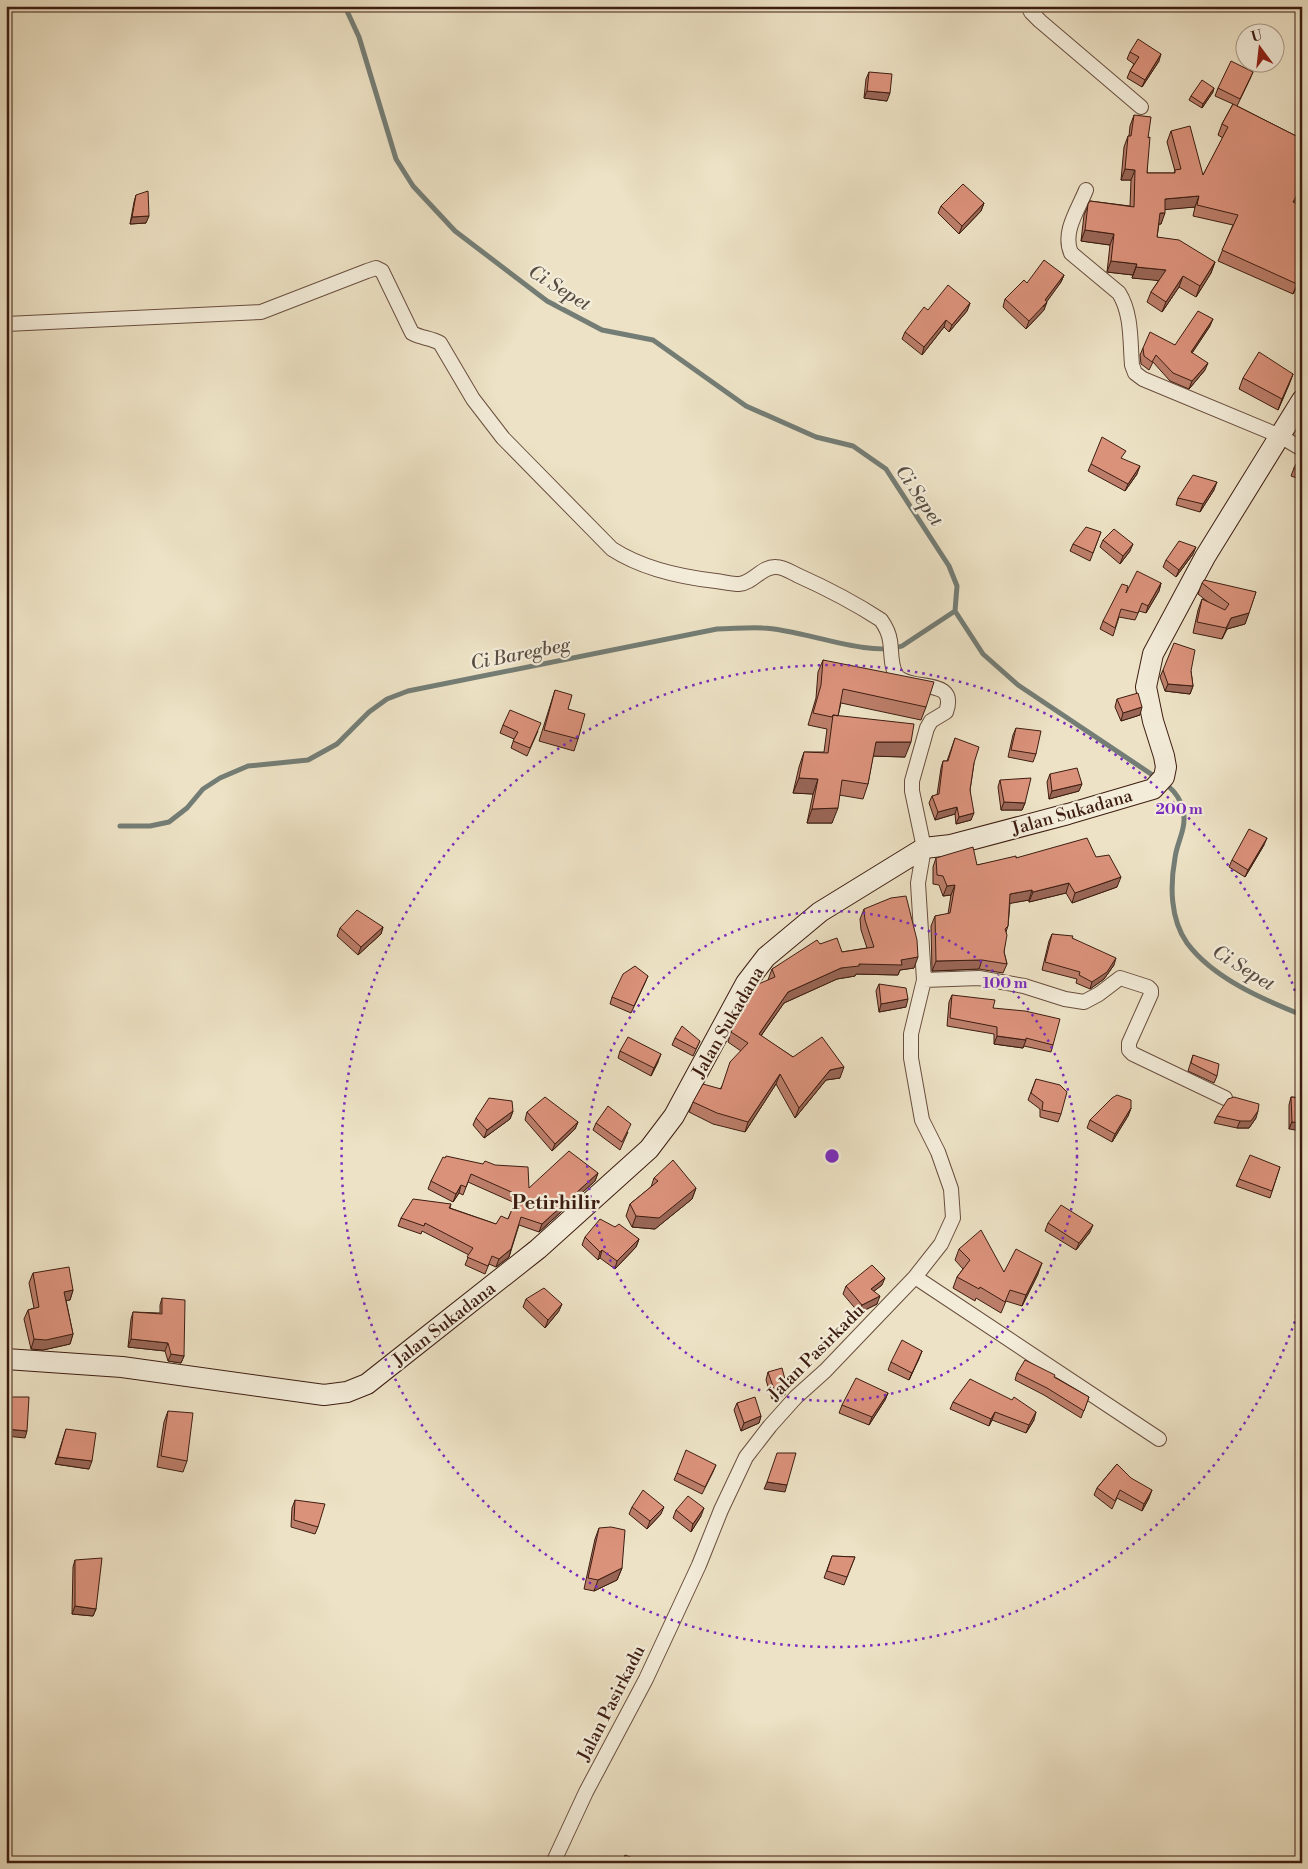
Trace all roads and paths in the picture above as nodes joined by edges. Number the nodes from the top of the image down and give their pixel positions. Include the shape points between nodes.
1 (1028, 6) edge
2 (1141, 107) dead end
3 (1086, 190) dead end
4 (6, 324) edge
5 (1302, 400) edge
6 (1280, 436) junction
7 (1302, 449) edge
8 (924, 848) junction
9 (924, 980) junction
10 (1225, 1098) dead end
11 (916, 1277) junction
12 (6, 1359) edge
13 (1159, 1439) dead end
14 (553, 1863) edge

1 - 2 street via 1040,21
3 - 6 street via 1067,243 1071,253 1119,293 1124,302 1135,373
4 - 8 street via 261,312 376,268 382,271 412,333 440,343 502,438 612,549 645,566 693,578 740,584 770,567 778,567 809,580 881,620 887,629 896,675 905,681 941,689 947,693 950,702 946,712 931,721 912,781
5 - 6 main road, Jalan Sukadana
6 - 7 street
6 - 8 main road, Jalan Sukadana via 1205,557 1153,654 1146,687 1166,767 1159,783 1068,814 951,845
8 - 9 street, Jalan Pasirkadu via 918,883
8 - 12 main road, Jalan Sukadana via 820,912 766,957 746,983 674,1116 649,1149 538,1249 367,1384 347,1392 324,1395 122,1367
9 - 10 street via 979,978 1084,1002 1120,978 1148,987 1151,994 1129,1043 1129,1050
9 - 11 street, Jalan Pasirkadu via 911,1034 911,1058 922,1120 951,1189 953,1218 941,1244
11 - 13 street
11 - 14 street, Jalan Pasirkadu via 790,1404 746,1457 646,1679 586,1792

